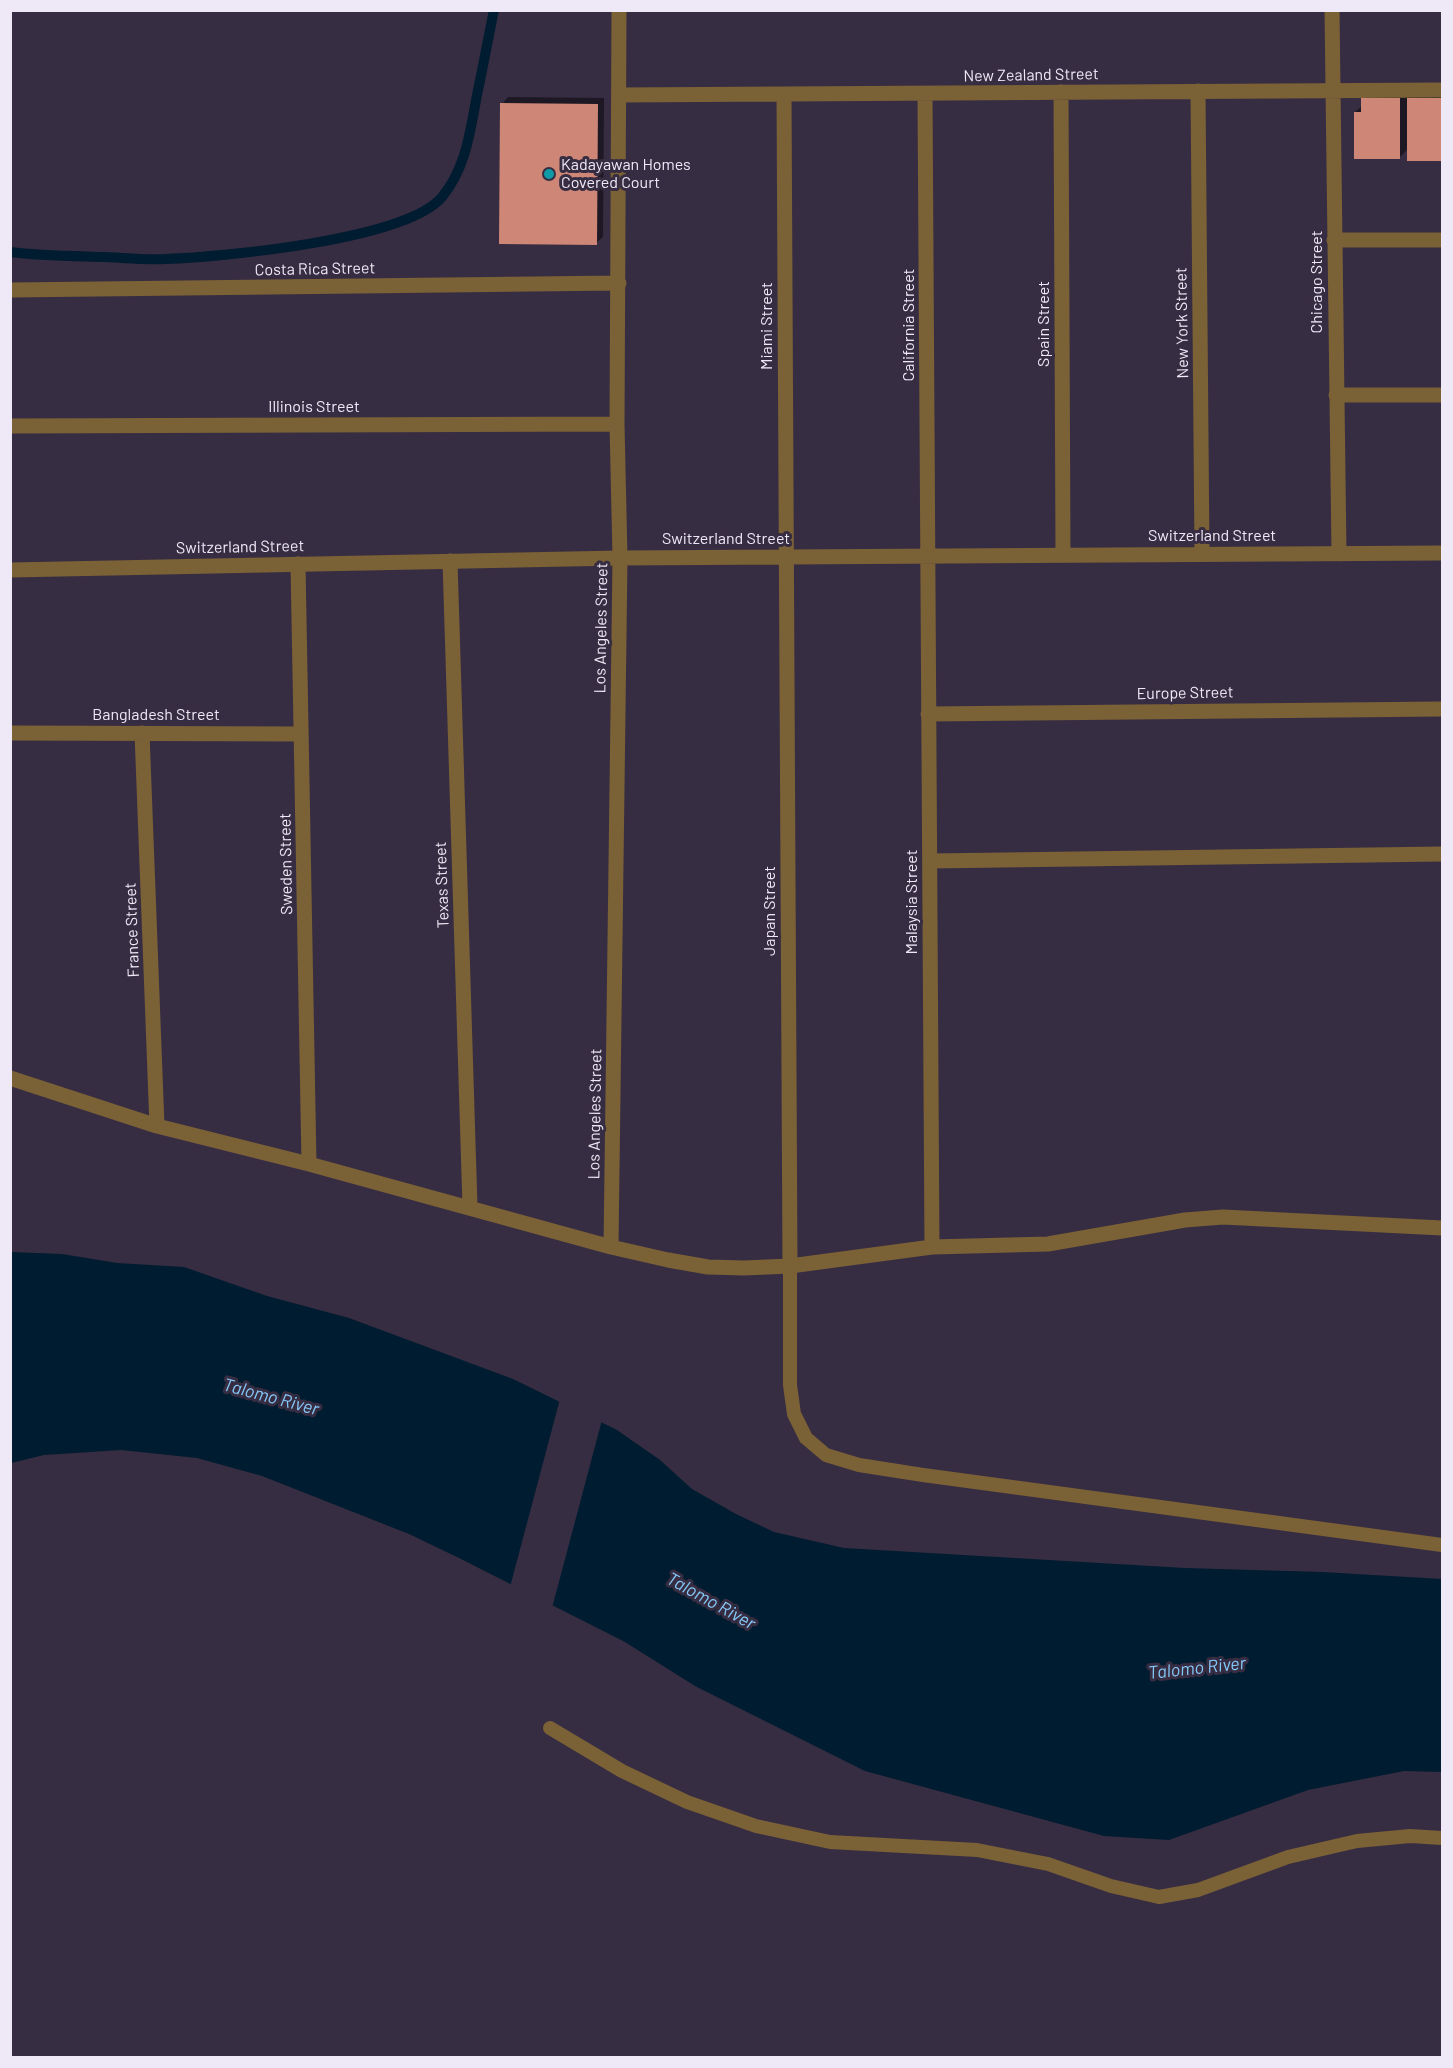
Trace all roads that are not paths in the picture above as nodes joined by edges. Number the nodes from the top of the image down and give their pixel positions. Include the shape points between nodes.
1 (619, 10) edge
2 (1332, 10) edge
3 (1443, 90) edge
4 (1198, 91) junction
5 (1333, 91) junction
6 (1061, 92) junction
7 (784, 94) junction
8 (926, 94) junction
9 (619, 95) junction
10 (1334, 240) junction
11 (1443, 240) edge
12 (619, 283) junction
13 (10, 290) edge
14 (1336, 395) junction
15 (1443, 395) edge
16 (617, 424) junction
17 (10, 426) edge
18 (1443, 553) edge
19 (1202, 554) junction
20 (1339, 554) junction
21 (1063, 555) junction
22 (928, 556) junction
23 (787, 557) junction
24 (620, 558) junction
25 (450, 561) junction
26 (298, 564) junction
27 (10, 570) edge
28 (1443, 708) edge
29 (928, 714) junction
30 (10, 733) edge
31 (142, 733) junction
32 (301, 734) junction
33 (1443, 854) edge
34 (930, 861) junction
35 (10, 1078) edge
36 (157, 1126) junction
37 (309, 1164) junction
38 (470, 1207) junction
39 (1443, 1228) edge
40 (611, 1247) junction
41 (932, 1247) junction
42 (790, 1266) junction
43 (1443, 1545) edge
44 (550, 1728) dead end
45 (1443, 1838) edge

1 - 9 street, Los Angeles Street
2 - 5 street, Chicago Street
3 - 5 street, New Zealand Street
4 - 5 street, New Zealand Street
4 - 6 street, New Zealand Street
4 - 19 street, New York Street
5 - 10 street, Chicago Street
6 - 8 street, New Zealand Street
6 - 21 street, Spain Street
7 - 8 street, New Zealand Street
7 - 9 street, New Zealand Street
7 - 23 street, Miami Street
8 - 22 street, California Street
9 - 12 street, Los Angeles Street
10 - 11 street
10 - 14 street, Chicago Street
12 - 13 street, Costa Rica Street
12 - 16 street, Los Angeles Street
14 - 15 street
14 - 20 street, Chicago Street
16 - 17 street, Illinois Street
16 - 24 street, Los Angeles Street
18 - 20 street, Switzerland Street
19 - 20 street, Switzerland Street
19 - 21 street, Switzerland Street
21 - 22 street, Switzerland Street
22 - 23 street, Switzerland Street
22 - 29 street, Malaysia Street
23 - 24 street, Switzerland Street
23 - 42 street, Japan Street
24 - 25 street, Switzerland Street
24 - 40 street, Los Angeles Street
25 - 26 street, Switzerland Street
25 - 38 street, Texas Street
26 - 27 street, Switzerland Street
26 - 32 street, Sweden Street
28 - 29 street, Europe Street
29 - 34 street, Malaysia Street
30 - 31 street, Bangladesh Street
31 - 32 street, Bangladesh Street
31 - 36 street, France Street
32 - 37 street, Sweden Street
33 - 34 street
34 - 41 street, Malaysia Street
35 - 36 street
36 - 37 street
37 - 38 street
38 - 40 street
39 - 41 street via 1222,1217 1048,1244
40 - 42 street via 708,1267
41 - 42 street
42 - 43 lane via 790,1385 794,1414 806,1438 826,1455 922,1475
44 - 45 lane via 622,1771 687,1802 756,1826 830,1842 976,1850 1048,1864 1111,1887 1159,1897 1198,1890 1288,1857 1358,1841 1410,1836

